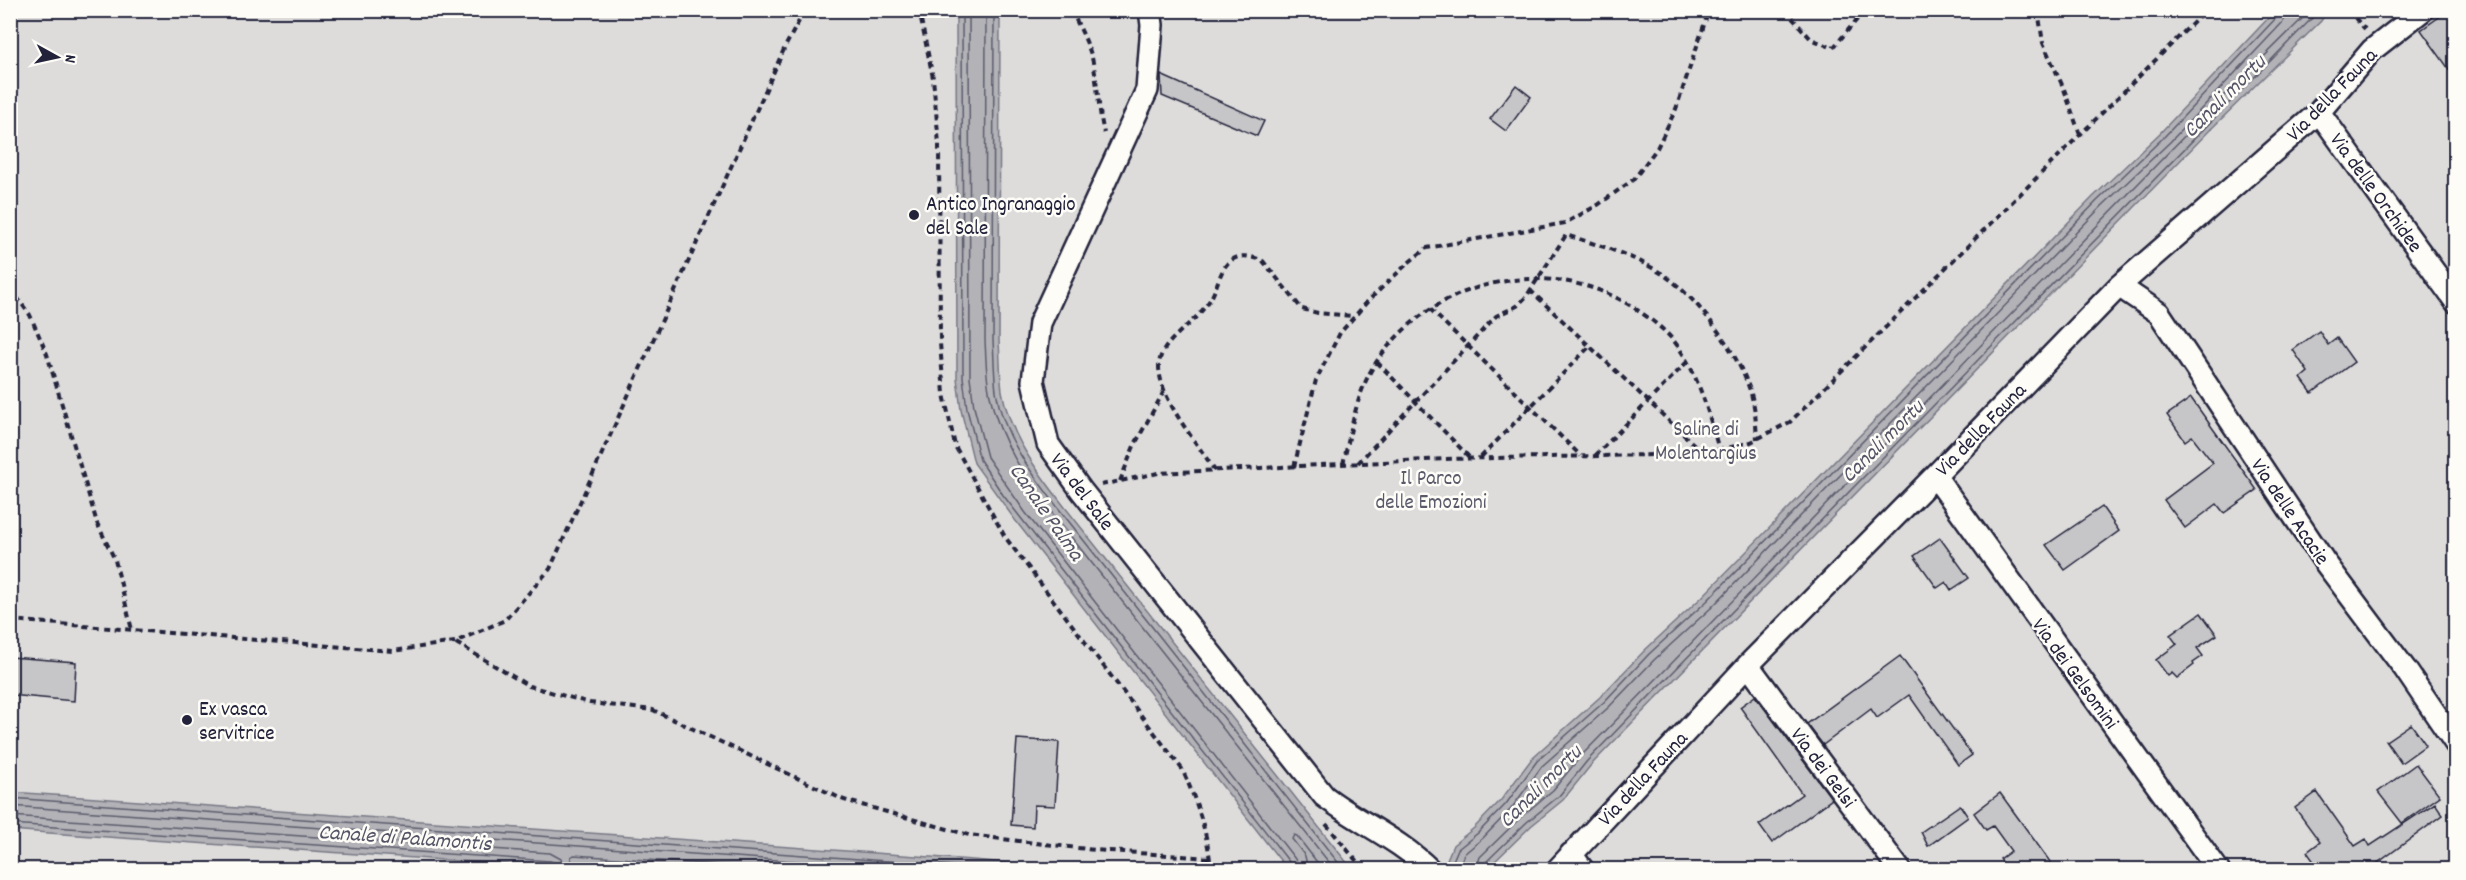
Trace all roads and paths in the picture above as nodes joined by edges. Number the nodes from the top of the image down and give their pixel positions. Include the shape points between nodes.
1 (805, 10) edge
2 (919, 10) edge
3 (1071, 10) edge
4 (1150, 10) edge
5 (1709, 10) edge
6 (1785, 10) edge
7 (1864, 10) edge
8 (2038, 10) edge
9 (2203, 10) edge
10 (2423, 10) edge
11 (2319, 112) junction
12 (1104, 135) dead end
13 (2080, 135) junction
14 (1538, 277) junction
15 (2119, 285) junction
16 (10, 288) edge
17 (1530, 290) junction
18 (2456, 302) edge
19 (1430, 309) junction
20 (1354, 316) junction
21 (1469, 345) junction
22 (1590, 346) junction
23 (1377, 362) junction
24 (1687, 362) junction
25 (1164, 392) junction
26 (1416, 402) junction
27 (1648, 402) junction
28 (1531, 406) junction
29 (1757, 439) junction
30 (1719, 450) junction
31 (1704, 454) junction
32 (1581, 456) junction
33 (1595, 456) junction
34 (1470, 458) junction
35 (1481, 458) junction
36 (1358, 463) junction
37 (1343, 464) junction
38 (1294, 466) junction
39 (1215, 471) junction
40 (1935, 476) junction
41 (1120, 481) junction
42 (1081, 490) junction
43 (10, 620) edge
44 (132, 630) junction
45 (455, 642) junction
46 (1748, 665) junction
47 (2456, 744) edge
48 (1320, 816) dead end
49 (1210, 858) junction
50 (1570, 864) edge
51 (1211, 870) edge
52 (1364, 870) edge
53 (1430, 870) edge
54 (1900, 870) edge
55 (2218, 870) edge

1 - 45 path via 550,569 505,620
2 - 49 path via 933,78 938,133 940,343 944,394 955,446 1005,537 1182,769 1197,801
3 - 12 path via 1092,58
4 - 42 street, Via del Sale via 1147,90 1040,323 1035,392 1048,444
5 - 20 path via 1676,108 1657,148 1634,179 1598,205 1565,222 1427,248
6 - 7 path via 1811,39 1833,48
8 - 13 path via 2043,43
9 - 13 path
10 - 11 street, Via della Fauna via 2372,50
11 - 15 street, Via della Fauna
11 - 18 street, Via delle Orchidee
13 - 29 path via 1790,422
14 - 17 path
14 - 19 path via 1485,284
14 - 24 path via 1584,285 1615,296 1649,317 1679,347
14 - 29 path via 1566,235 1620,252 1661,273 1691,297 1721,335 1753,401
15 - 40 street, Via della Fauna
15 - 47 street, Via delle Acacie via 2159,313 2324,561
16 - 44 path via 30,315 47,354 97,523 115,560
17 - 21 path via 1517,306 1496,316
17 - 22 path
19 - 21 path
19 - 23 path via 1403,331
20 - 25 path via 1302,309 1263,261 1238,256 1227,263 1211,299 1161,357
20 - 38 path via 1340,333 1316,380
21 - 26 path
21 - 28 path
22 - 27 path
22 - 28 path
23 - 26 path
23 - 37 path via 1364,386
24 - 27 path
24 - 30 path via 1709,412
25 - 39 path
25 - 41 path
26 - 34 path
26 - 36 path
27 - 31 path
27 - 33 path
28 - 32 path
28 - 35 path
29 - 30 path
30 - 31 path
31 - 33 path
32 - 33 path
32 - 35 path
34 - 35 path
34 - 36 path
36 - 37 path
37 - 38 path
38 - 39 path
39 - 41 path via 1158,473
40 - 46 street, Via della Fauna
40 - 55 street, Via dei Gelsomini
41 - 42 path
42 - 53 street, Via del Sale via 1324,796 1412,853
43 - 44 path
44 - 45 path via 393,651
45 - 49 path via 529,686 590,703 653,710 844,800 969,835
46 - 50 street, Via della Fauna
46 - 54 street, Via dei Gelsi
48 - 52 path
49 - 51 path

